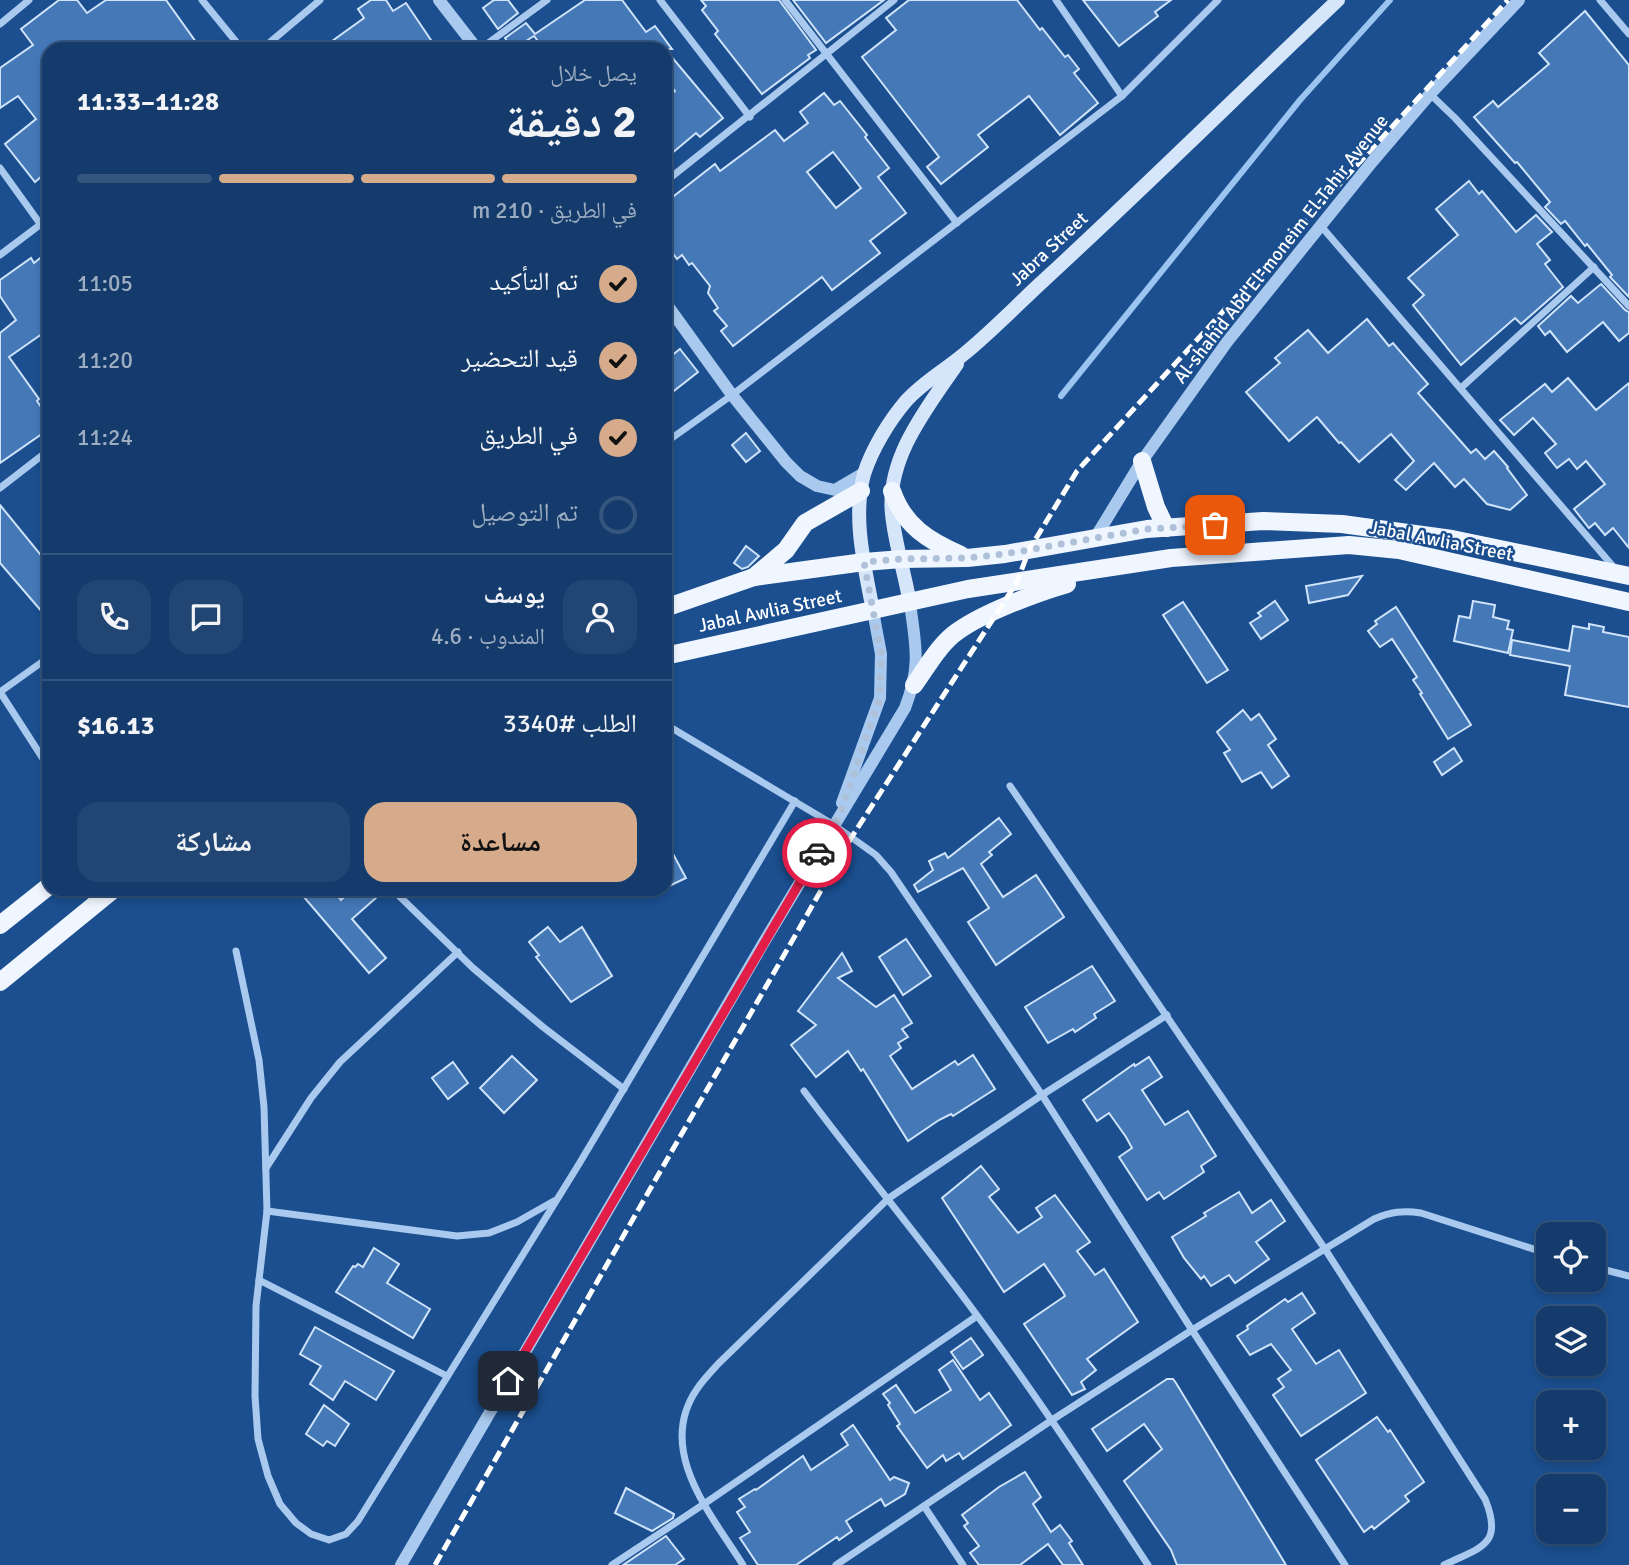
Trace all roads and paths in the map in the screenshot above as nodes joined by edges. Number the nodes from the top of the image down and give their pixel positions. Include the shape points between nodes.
1 (29, 0) edge
2 (202, 0) edge
3 (320, 0) edge
4 (439, 0) edge
5 (547, 0) edge
6 (660, 0) edge
7 (785, 0) edge
8 (894, 0) edge
9 (1056, 0) edge
10 (1218, 0) edge
11 (1338, 0) edge
12 (1519, 0) edge
13 (1600, 0) edge
14 (0, 24) edge
15 (1629, 34) edge
16 (236, 42) edge
17 (270, 42) edge
18 (472, 42) edge
19 (488, 42) edge
20 (826, 55) junction
21 (1430, 94) junction
22 (1122, 96) junction
23 (750, 117) junction
24 (0, 169) edge
25 (672, 177) edge
26 (957, 223) junction
27 (41, 225) joint
28 (1321, 226) junction
29 (0, 255) edge
30 (1594, 267) junction
31 (1629, 306) edge
32 (672, 312) edge
33 (963, 354) junction
34 (1462, 387) junction
35 (732, 395) junction
36 (672, 438) edge
37 (42, 455) edge
38 (1142, 461) junction
39 (863, 482) junction
40 (0, 488) edge
41 (892, 491) junction
42 (1166, 528) junction
43 (1095, 538) junction
44 (967, 558) junction
45 (902, 559) junction
46 (864, 562) junction
47 (1121, 568) junction
48 (1624, 575) edge
49 (754, 578) junction
50 (1629, 603) edge
51 (910, 604) junction
52 (672, 606) edge
53 (873, 611) junction
54 (672, 654) edge
55 (42, 662) edge
56 (914, 685) junction
57 (0, 692) edge
58 (672, 728) edge
59 (42, 757) edge
60 (1010, 786) dead end
61 (795, 801) junction
62 (836, 821) junction
63 (42, 892) edge
64 (105, 896) edge
65 (398, 896) edge
66 (0, 925) edge
67 (236, 951) dead end
68 (457, 952) junction
69 (0, 982) edge
70 (1167, 1015) junction
71 (624, 1089) junction
72 (804, 1091) dead end
73 (1042, 1095) junction
74 (265, 1169) junction
75 (557, 1199) junction
76 (889, 1199) junction
77 (267, 1211) junction
78 (1325, 1249) junction
79 (1536, 1250) edge
80 (1606, 1270) edge
81 (1629, 1276) edge
82 (259, 1280) junction
83 (977, 1315) junction
84 (1192, 1330) junction
85 (447, 1376) junction
86 (1052, 1420) junction
87 (704, 1504) junction
88 (924, 1506) junction
89 (846, 1562) edge
90 (401, 1565) edge
91 (612, 1565) edge
92 (743, 1565) edge
93 (836, 1565) edge
94 (963, 1565) edge
95 (1147, 1565) edge
96 (1346, 1565) edge
97 (1444, 1565) edge

1 - 14 street
2 - 16 street
3 - 17 street
4 - 18 street
5 - 19 street
6 - 23 street
7 - 20 street
8 - 20 street
9 - 22 street
10 - 22 street
11 - 33 main road, Jabra Street
12 - 21 street, Al-shahid Abd El-moneim El-Tahir Avenue
13 - 15 street
20 - 23 street
20 - 26 street
21 - 28 street, Al-shahid Abd El-moneim El-Tahir Avenue
21 - 30 street
22 - 26 street
23 - 25 street
24 - 27 street
26 - 35 street
27 - 29 street
28 - 34 street
28 - 38 street, Al-shahid Abd El-moneim El-Tahir Avenue via 1235,333
30 - 31 street
30 - 34 street
32 - 35 street
33 - 39 main road, Jabra Street via 932,377 889,424
33 - 41 main road via 909,438
34 - 48 street
35 - 36 street
35 - 39 street via 800,476 835,489
37 - 40 street
38 - 42 main road
38 - 43 street, Al-shahid Abd El-moneim El-Tahir Avenue
39 - 46 main road, Jabra Street
39 - 49 main road via 805,523 786,550
41 - 44 main road via 898,508 916,530
41 - 45 main road via 891,512
42 - 43 main road, Jabal Awlia Street
42 - 48 main road, Jabal Awlia Street via 1264,522 1342,524 1452,539
43 - 44 main road, Jabal Awlia Street
44 - 45 main road, Jabal Awlia Street
45 - 46 main road, Jabal Awlia Street
45 - 51 main road
46 - 49 main road, Jabal Awlia Street
46 - 53 main road, Jabra Street
47 - 50 main road, Jabal Awlia Street via 1171,558 1349,545 1399,550
47 - 51 main road, Jabal Awlia Street via 968,589
47 - 56 main road via 1044,591 957,631
49 - 52 main road, Jabal Awlia Street
51 - 53 main road, Jabal Awlia Street
51 - 56 street via 917,654
53 - 54 main road, Jabal Awlia Street
53 - 62 street via 881,654 880,698
55 - 57 street
56 - 62 street via 891,733
57 - 59 street
58 - 61 street
60 - 70 street
61 - 62 street
61 - 71 street
62 - 73 street via 891,872
62 - 90 street
63 - 66 main road
64 - 69 main road
65 - 68 street
67 - 74 street via 259,1060
68 - 71 street
68 - 74 street via 340,1062
70 - 73 street
70 - 78 street
71 - 75 street
72 - 76 street
73 - 76 street
73 - 84 street
74 - 77 street
75 - 77 street via 489,1233 457,1236
75 - 85 street
76 - 83 street
76 - 87 street via 718,1364 696,1391 684,1419 681,1442 686,1469
77 - 82 street
78 - 79 street via 1374,1219 1404,1211
78 - 84 street
78 - 97 street via 1492,1515 1491,1539
80 - 81 street
82 - 85 street
82 - 85 street via 258,1439 280,1504 311,1534 329,1540 346,1534 358,1521
83 - 86 street
83 - 87 street
84 - 86 street
84 - 96 street
86 - 88 street
86 - 95 street
87 - 91 street
87 - 92 street
88 - 89 street
88 - 94 street
89 - 93 street

